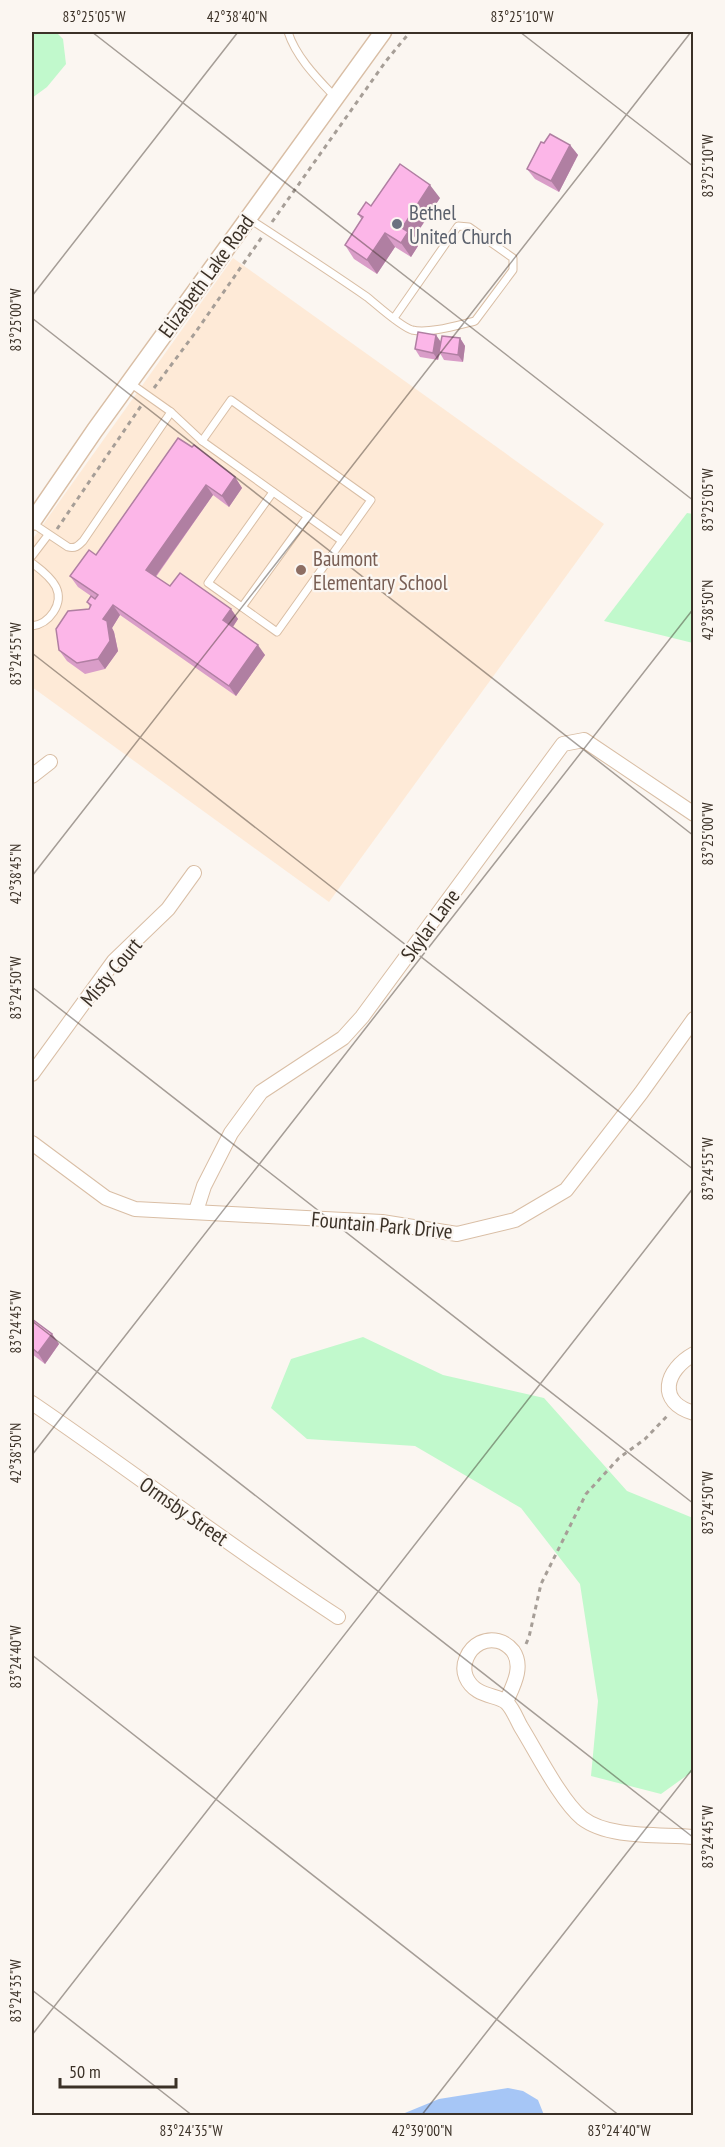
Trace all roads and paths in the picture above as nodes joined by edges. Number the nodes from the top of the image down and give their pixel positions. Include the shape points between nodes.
1 (288, 32) edge
2 (383, 32) edge
3 (410, 32) edge
4 (335, 98) junction
5 (248, 218) junction
6 (267, 230) junction
7 (394, 318) junction
8 (129, 383) junction
9 (148, 396) junction
10 (171, 412) junction
11 (201, 441) junction
12 (273, 492) junction
13 (308, 516) junction
14 (32, 522) edge
15 (50, 536) junction
16 (342, 541) junction
17 (32, 556) edge
18 (32, 563) edge
19 (242, 607) junction
20 (32, 626) edge
21 (50, 762) dead end
22 (32, 776) edge
23 (693, 814) edge
24 (194, 873) dead end
25 (693, 1019) edge
26 (32, 1074) edge
27 (32, 1143) edge
28 (196, 1211) junction
29 (693, 1354) edge
30 (32, 1403) edge
31 (676, 1405) junction
32 (693, 1413) edge
33 (338, 1617) dead end
34 (517, 1658) junction
35 (506, 1702) junction
36 (693, 1837) edge

1 - 4 lane via 313,74
2 - 4 street, Elizabeth Lake Road
3 - 6 path
4 - 5 street, Elizabeth Lake Road
5 - 6 lane
5 - 8 street, Elizabeth Lake Road
6 - 7 lane
6 - 9 path
7 - 7 lane via 411,330 475,321 513,270 513,258 469,227 458,226
8 - 9 lane
8 - 14 street, Elizabeth Lake Road
9 - 10 lane
9 - 15 path
10 - 11 lane
10 - 15 lane via 83,541 72,548
11 - 12 lane
11 - 16 lane via 231,400 371,500
12 - 13 lane
12 - 19 lane via 208,583
13 - 16 lane
13 - 19 lane
14 - 15 lane
15 - 17 lane
16 - 19 lane via 277,632
18 - 20 lane via 45,573 59,598 45,622
21 - 22 street
23 - 28 street, Skylar Lane via 584,740 563,744 362,1017 343,1038 261,1092 231,1133
24 - 26 street, Misty Court via 168,909 114,961
25 - 28 street, Fountain Park Drive via 566,1190 515,1220 457,1233 382,1222
27 - 28 street, Fountain Park Drive via 106,1198 135,1209
29 - 31 street via 680,1363 669,1379 669,1392
30 - 33 street, Ormsby Street via 263,1569
31 - 32 street
31 - 34 path via 586,1494 541,1584 530,1637
34 - 35 street via 518,1673
34 - 35 street via 507,1644 499,1641 480,1642 467,1654 464,1670 472,1686
35 - 36 street via 567,1802 583,1818 604,1829

